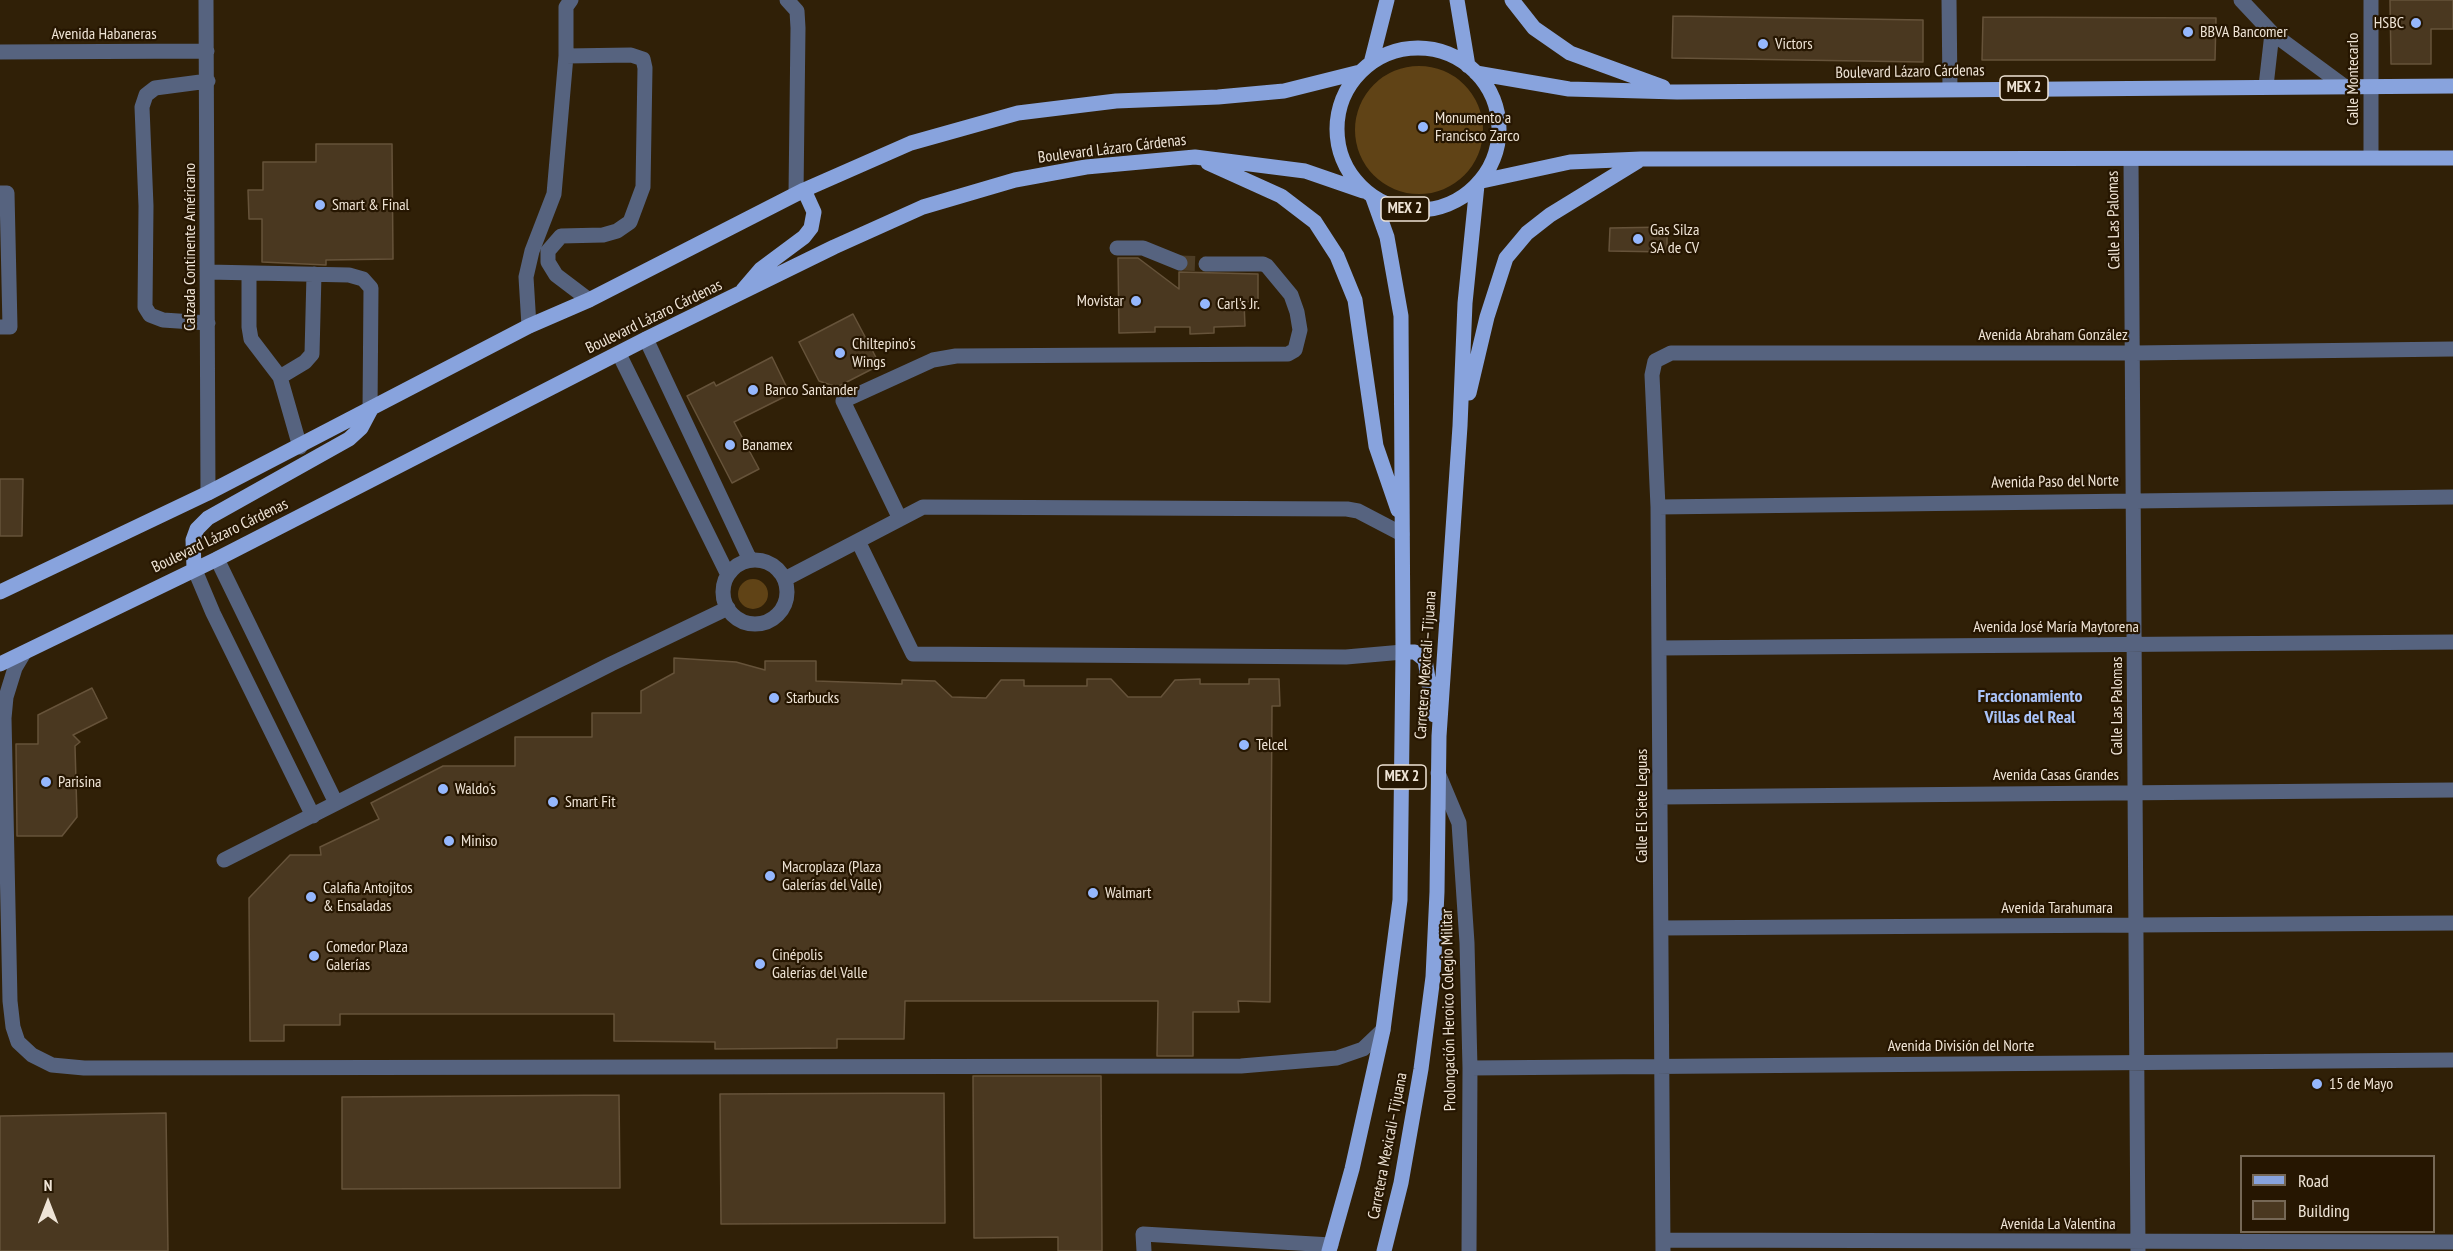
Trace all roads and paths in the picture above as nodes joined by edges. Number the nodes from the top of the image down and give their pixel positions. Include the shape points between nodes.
1 (206, 0) edge
2 (571, 0) edge
3 (787, 0) edge
4 (1387, 0) edge
5 (1457, 0) edge
6 (1512, 0) edge
7 (1949, 0) edge
8 (2241, 0) edge
9 (2371, 0) edge
10 (2272, 33) junction
11 (207, 51) junction
12 (0, 52) edge
13 (566, 56) junction
14 (1366, 68) junction
15 (1472, 69) junction
16 (208, 81) junction
17 (2266, 86) junction
18 (2344, 86) junction
19 (2371, 86) junction
20 (2453, 86) edge
21 (1950, 89) junction
22 (1677, 92) junction
23 (1195, 157) junction
24 (2371, 157) junction
25 (2453, 158) edge
26 (1641, 159) junction
27 (2131, 160) junction
28 (1479, 183) junction
29 (800, 192) junction
30 (3, 193) edge
31 (1368, 194) junction
32 (1118, 248) dead end
33 (1180, 263) tunnel mouth
34 (1206, 264) tunnel mouth
35 (208, 272) junction
36 (249, 273) junction
37 (314, 274) junction
38 (740, 295) junction
39 (589, 300) junction
40 (208, 323) junction
41 (530, 326) junction
42 (5, 327) edge
43 (646, 339) junction
44 (2453, 349) edge
45 (2134, 353) junction
46 (619, 354) junction
47 (1655, 361) joint
48 (280, 377) junction
49 (370, 411) junction
50 (1461, 426) junction
51 (300, 447) junction
52 (714, 483) junction
53 (208, 494) junction
54 (690, 496) junction
55 (2453, 497) edge
56 (2135, 499) junction
57 (1658, 507) junction
58 (900, 519) junction
59 (1402, 528) junction
60 (858, 541) junction
61 (217, 559) junction
62 (750, 560) junction
63 (194, 568) junction
64 (728, 574) junction
65 (785, 579) junction
66 (0, 592) edge
67 (728, 608) junction
68 (2453, 642) edge
69 (2135, 645) junction
70 (1659, 648) junction
71 (1403, 652) junction
72 (24, 653) junction
73 (0, 663) edge
74 (1438, 736) junction
75 (1438, 772) junction
76 (2453, 790) edge
77 (2135, 793) junction
78 (1660, 797) junction
79 (336, 803) junction
80 (313, 816) junction
81 (224, 860) dead end
82 (2453, 923) edge
83 (2136, 925) junction
84 (1661, 928) junction
85 (1383, 1030) junction
86 (2453, 1060) edge
87 (2138, 1062) junction
88 (1662, 1067) junction
89 (1470, 1068) junction
90 (2453, 1242) edge
91 (1663, 1245) edge
92 (2138, 1247) edge
93 (1330, 1248) edge
94 (1144, 1251) edge
95 (1384, 1251) edge
96 (1469, 1251) edge

1 - 11 street, Calzada Continente Américano
2 - 13 street via 566,7
3 - 29 street via 798,11
4 - 14 main road
5 - 15 main road
6 - 22 main road via 1534,28 1570,53
7 - 21 street
8 - 10 street
9 - 19 street, Calle Montecarlo
10 - 17 street
10 - 18 street
11 - 12 street, Avenida Habaneras
11 - 16 street, Calzada Continente Américano
13 - 39 street via 631,55 643,59 645,68 643,187 630,222 603,235 561,236 548,251 548,262 556,275
13 - 41 street via 554,194 526,277
14 - 15 main road, MEX 2 via 1389,53 1431,49
14 - 29 main road via 1284,91 1116,101 1018,113 911,143
14 - 31 main road, MEX 2 via 1344,96 1337,124 1343,161
15 - 22 main road, Boulevard Lázaro Cárdenas / MEX 2 via 1569,89
15 - 28 main road, MEX 2 via 1490,91 1498,111 1495,155
16 - 35 street, Calzada Continente Américano
16 - 40 street via 155,88 146,95 142,107 145,307 150,315 163,320
17 - 18 main road, Boulevard Lázaro Cárdenas / MEX 2
17 - 21 main road, Boulevard Lázaro Cárdenas / MEX 2
18 - 19 main road, Boulevard Lázaro Cárdenas / MEX 2
19 - 20 main road, Boulevard Lázaro Cárdenas / MEX 2
19 - 24 street, Calle Montecarlo
21 - 22 main road, Boulevard Lázaro Cárdenas / MEX 2
23 - 31 main road, Boulevard Lázaro Cárdenas via 1305,171
23 - 38 main road, Boulevard Lázaro Cárdenas via 1086,167 1016,180 933,204 834,247
23 - 59 main road via 1281,196 1315,222 1337,256 1355,300 1376,446
24 - 25 main road
24 - 27 main road
26 - 27 main road
26 - 28 main road via 1570,162
26 - 50 main road, MEX 2 via 1550,215 1527,233 1506,258 1487,317
27 - 45 street, Calle Las Palomas
28 - 31 main road, MEX 2 via 1460,199 1439,208 1417,211 1395,207
28 - 50 main road via 1465,303
29 - 38 main road via 814,212 811,228 761,269
29 - 39 main road
30 - 42 street
31 - 59 main road, Carretera Mexicali–Tijuana / MEX 2 via 1387,237 1401,316
32 - 33 street via 1143,248
34 - 58 street via 1267,266 1291,295 1298,321 1299,344 1295,350 1288,354 956,356 933,360 843,401
35 - 36 street
35 - 40 street, Calzada Continente Américano
36 - 37 street
36 - 48 street via 251,339
37 - 48 street via 312,354
37 - 49 street via 349,275 363,279 370,288
38 - 43 main road, Boulevard Lázaro Cárdenas
39 - 41 main road
40 - 53 street, Calzada Continente Américano
41 - 49 main road
43 - 46 main road, Boulevard Lázaro Cárdenas
43 - 52 street
44 - 45 street, Avenida Abraham González
45 - 47 street, Avenida Abraham González via 1671,353
45 - 56 street, Calle Las Palomas
46 - 54 street
46 - 61 main road, Boulevard Lázaro Cárdenas
47 - 57 street, Calle El Siete Leguas via 1652,375
48 - 51 street
49 - 51 main road
49 - 63 main road via 349,439 208,518 192,540
50 - 74 main road, Carretera Mexicali–Tijuana / MEX 2
51 - 53 main road
52 - 54 street
52 - 62 street
53 - 66 main road
54 - 64 street
55 - 56 street, Avenida Paso del Norte
56 - 57 street, Avenida Paso del Norte
56 - 69 street, Calle Las Palomas
57 - 70 street, Calle El Siete Leguas
58 - 59 street via 923,507 1332,508 1358,511
58 - 60 street
59 - 71 main road, Carretera Mexicali–Tijuana / MEX 2
60 - 65 street
60 - 71 street via 913,654 1371,656
61 - 63 main road, Boulevard Lázaro Cárdenas
61 - 79 street
62 - 64 street
62 - 65 street via 771,564
63 - 72 main road, Boulevard Lázaro Cárdenas
63 - 80 street
64 - 67 street via 723,591
65 - 67 street via 788,589 782,610 765,622 744,622
67 - 79 street
68 - 69 street, Avenida José María Maytorena
69 - 70 street, Avenida José María Maytorena
69 - 77 street, Calle Las Palomas
70 - 78 street, Calle El Siete Leguas
71 - 74 main road via 1415,652 1425,660
71 - 85 main road, Carretera Mexicali–Tijuana / MEX 2 via 1400,900
72 - 73 main road, Boulevard Lázaro Cárdenas
72 - 85 street via 6,697 4,718 10,1001 18,1042 52,1065 1241,1066 1336,1058 1363,1049
74 - 75 main road, Carretera Mexicali–Tijuana / MEX 2
75 - 89 street, Prolongación Heroico Colegio Militar via 1460,823
75 - 95 main road, Carretera Mexicali–Tijuana / MEX 2 via 1433,977 1401,1183
76 - 77 street, Avenida Casas Grandes
77 - 78 street, Avenida Casas Grandes
77 - 83 street, Calle Las Palomas
78 - 84 street, Calle El Siete Leguas
79 - 80 street
80 - 81 street
82 - 83 street, Avenida Tarahumara
83 - 84 street, Avenida Tarahumara
83 - 87 street, Calle Las Palomas
84 - 88 street, Calle El Siete Leguas
85 - 93 main road, Carretera Mexicali–Tijuana / MEX 2
86 - 87 street, Avenida División del Norte
87 - 88 street, Avenida División del Norte
87 - 92 street, Calle Las Palomas
88 - 89 street, Avenida División del Norte
88 - 91 street, Calle El Siete Leguas
89 - 96 street, Prolongación Heroico Colegio Militar
90 - 92 street, Avenida La Valentina
91 - 92 street, Avenida La Valentina
93 - 94 street via 1143,1234

